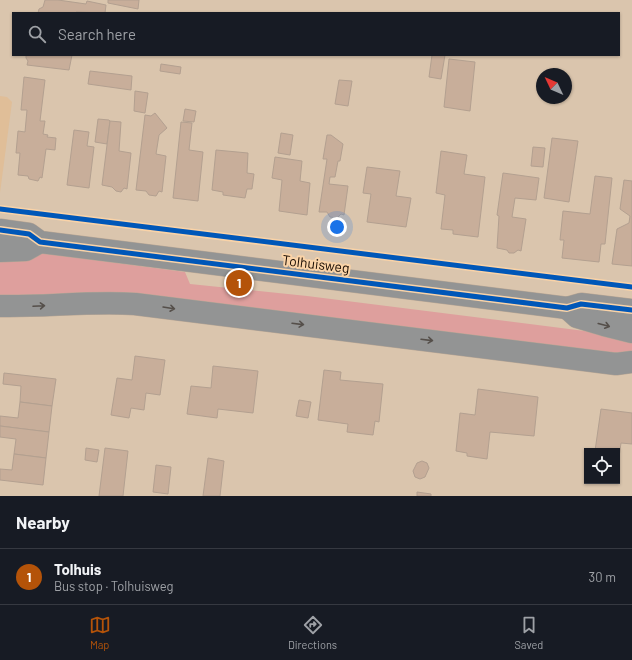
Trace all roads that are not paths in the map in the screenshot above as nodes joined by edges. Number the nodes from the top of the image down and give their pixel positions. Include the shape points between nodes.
1 (0, 230) edge
2 (40, 242) junction
3 (0, 251) edge
4 (0, 306) edge
5 (567, 308) junction
6 (632, 310) edge
7 (632, 332) edge
8 (632, 362) edge

1 - 2 street, Tolhuisweg via 29,234
2 - 3 street via 26,250
2 - 5 street, Tolhuisweg
4 -> 8 street via 94,302 135,304 616,364
5 - 6 street, Tolhuisweg via 581,304
5 -> 7 street, Tolhuisweg via 577,317

